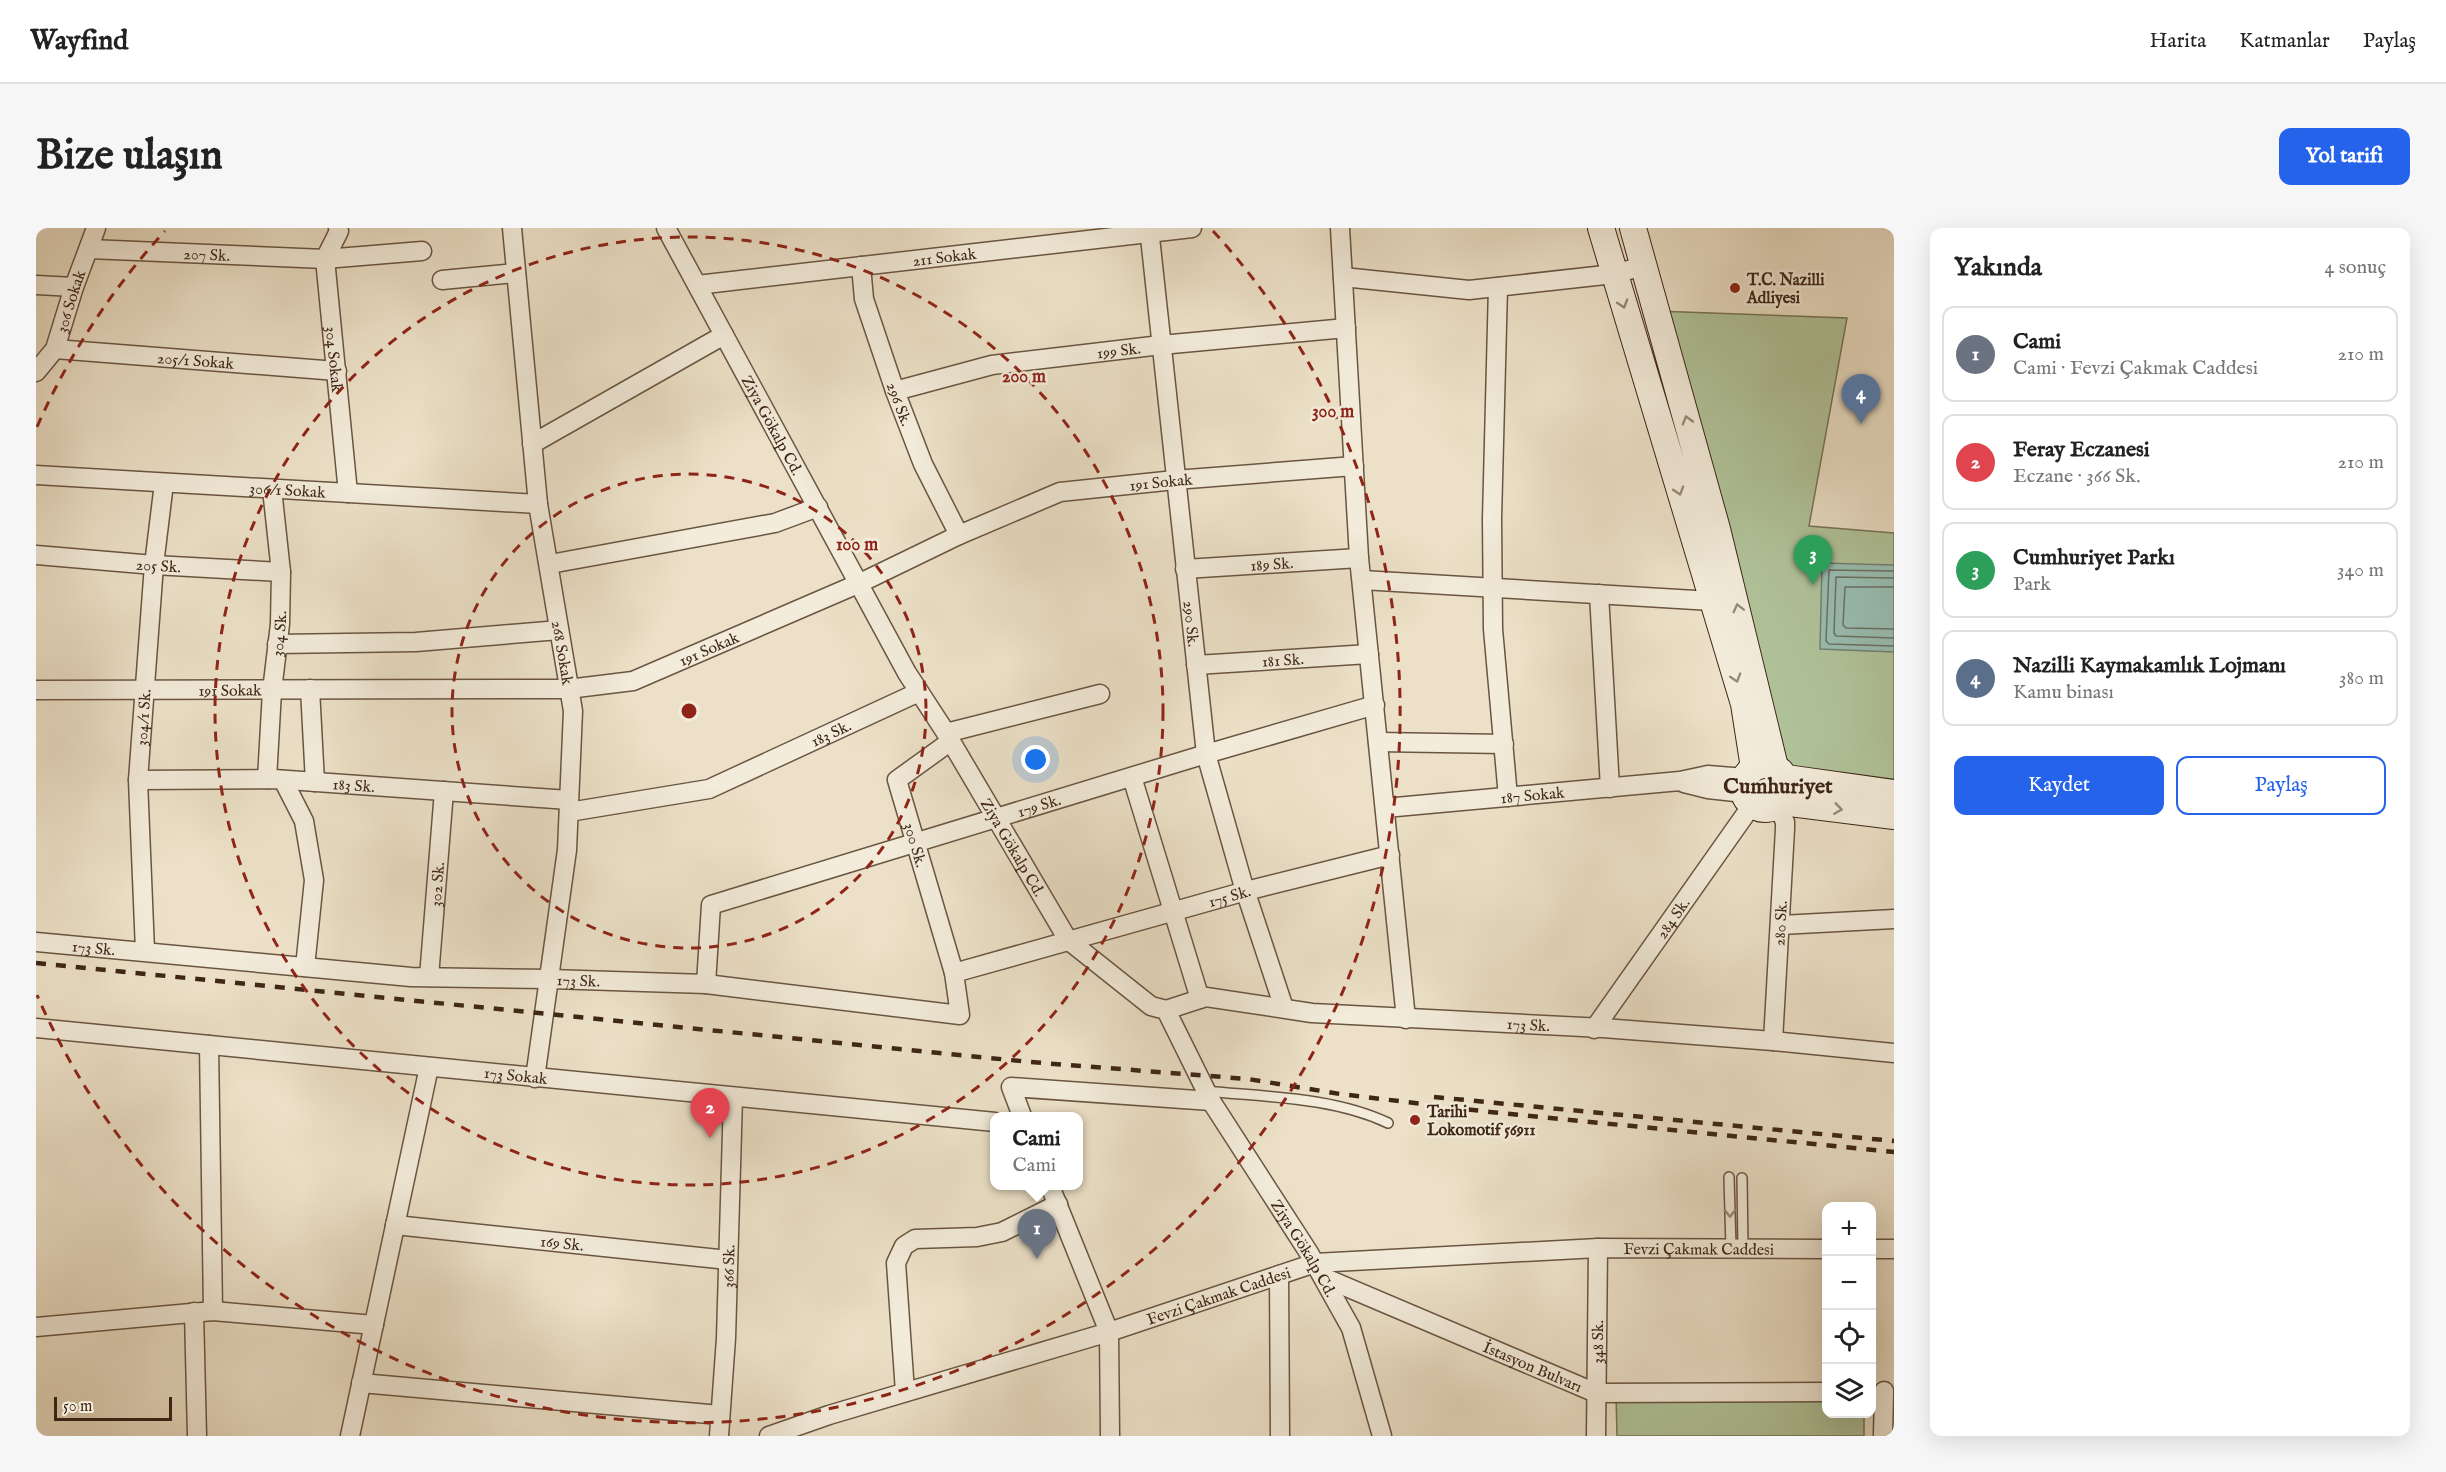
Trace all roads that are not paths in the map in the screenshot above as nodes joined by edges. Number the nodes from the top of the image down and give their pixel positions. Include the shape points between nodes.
1 (96, 228) edge
2 (338, 228) edge
3 (512, 228) edge
4 (666, 228) edge
5 (1192, 228) edge
6 (1340, 228) edge
7 (1601, 228) edge
8 (1633, 228) edge
9 (1149, 230) edge
10 (89, 249) junction
11 (422, 251) dead end
12 (325, 259) junction
13 (861, 266) junction
14 (1643, 266) junction
15 (516, 273) junction
16 (1614, 274) junction
17 (1343, 277) junction
18 (442, 280) dead end
19 (36, 285) edge
20 (697, 285) junction
21 (1497, 286) junction
22 (74, 287) junction
23 (1346, 328) junction
24 (724, 335) junction
25 (1161, 345) junction
26 (55, 350) junction
27 (337, 371) junction
28 (36, 372) edge
29 (895, 391) junction
30 (532, 444) junction
31 (1354, 466) junction
32 (36, 475) edge
33 (1175, 480) junction
34 (164, 483) junction
35 (272, 489) junction
36 (348, 493) junction
37 (538, 504) junction
38 (819, 507) junction
39 (959, 535) junction
40 (36, 555) edge
41 (1359, 558) junction
42 (550, 564) junction
43 (154, 565) junction
44 (1185, 569) junction
45 (281, 572) junction
46 (1362, 580) junction
47 (860, 583) junction
48 (1493, 588) junction
49 (1599, 594) junction
50 (1712, 601) junction
51 (559, 630) junction
52 (277, 644) junction
53 (1369, 654) junction
54 (1196, 665) junction
55 (310, 689) junction
56 (568, 689) junction
57 (36, 690) edge
58 (145, 690) junction
59 (272, 691) junction
60 (919, 692) junction
61 (1100, 694) dead end
62 (1374, 705) junction
63 (948, 737) junction
64 (1378, 742) junction
65 (1503, 744) junction
66 (1206, 754) junction
67 (1132, 777) junction
68 (138, 780) junction
69 (275, 780) junction
70 (315, 782) junction
71 (1765, 787) junction
72 (1610, 788) junction
73 (444, 791) junction
74 (1894, 793) edge
75 (1508, 797) junction
76 (569, 806) junction
77 (1385, 808) junction
78 (1894, 816) edge
79 (995, 819) junction
80 (914, 843) junction
81 (1390, 855) junction
82 (1246, 891) junction
83 (1173, 911) junction
84 (1894, 919) edge
85 (1781, 925) junction
86 (1068, 940) junction
87 (36, 942) edge
88 (145, 951) junction
89 (304, 967) junction
90 (954, 973) junction
91 (429, 977) junction
92 (549, 978) junction
93 (706, 984) junction
94 (1200, 999) junction
95 (1284, 1008) junction
96 (1166, 1011) junction
97 (1406, 1019) junction
98 (36, 1028) edge
99 (1594, 1029) junction
100 (1773, 1041) junction
101 (209, 1045) junction
102 (1894, 1053) edge
103 (429, 1067) junction
104 (535, 1078) junction
105 (1208, 1096) junction
106 (733, 1097) junction
107 (1020, 1112) edge
108 (990, 1122) edge
109 (1388, 1123) dead end
110 (1729, 1177) dead end
111 (1742, 1178) dead end
112 (1052, 1190) edge
113 (1058, 1204) junction
114 (395, 1226) junction
115 (1598, 1248) junction
116 (1737, 1248) junction
117 (1822, 1249) edge
118 (1876, 1249) edge
119 (1894, 1249) edge
120 (728, 1260) junction
121 (1319, 1270) junction
122 (1280, 1275) junction
123 (213, 1311) junction
124 (194, 1312) junction
125 (374, 1325) junction
126 (36, 1327) edge
127 (1109, 1332) junction
128 (361, 1383) junction
129 (1883, 1388) edge
130 (905, 1392) junction
131 (1822, 1392) edge
132 (1596, 1394) junction
133 (720, 1415) junction
134 (197, 1436) edge
135 (350, 1436) edge
136 (719, 1436) edge
137 (769, 1436) edge
138 (1110, 1436) edge
139 (1280, 1436) edge
140 (1382, 1436) edge
141 (1596, 1436) edge
142 (1883, 1436) edge

1 - 10 street, 306 Sokak
2 - 12 street
3 - 15 street, 268 Sokak
4 - 20 street, Ziya Gökalp Cd.
5 - 9 street, 211 Sokak
6 - 17 street
7 - 16 main road
8 - 14 main road
9 - 13 street, 211 Sokak
9 - 25 street, 290 Sk.
10 - 12 street, 207 Sk.
10 - 22 street, 306 Sokak
11 - 12 street, 207 Sk.
12 - 27 street, 304 Sokak
13 - 20 street, 211 Sokak
13 - 29 street, 296 Sk. via 864,299
14 - 16 street
71 -> 14 main road via 1717,529
15 - 18 street
15 - 30 street, 268 Sokak
16 - 21 street
16 -> 50 main road
17 - 21 street via 1469,290
17 - 23 street
19 - 22 street
20 - 24 street, Ziya Gökalp Cd.
21 - 48 street
22 - 26 street, 306 Sokak
23 - 25 street, 199 Sk.
23 - 31 street
24 - 30 street
24 - 38 street, Ziya Gökalp Cd.
25 - 29 street, 199 Sk. via 992,365
25 - 33 street, 290 Sk.
26 - 27 street, 205/1 Sokak
26 - 28 street, 306 Sokak
27 - 36 street, 304 Sokak
29 - 39 street, 296 Sk. via 923,464
30 - 37 street, 268 Sokak
31 - 33 street, 191 Sokak
31 - 41 street
32 - 34 street, 306/1 Sokak
33 - 39 street, 191 Sokak via 1060,492
33 - 44 street, 290 Sk.
34 - 35 street, 306/1 Sokak
34 - 43 street, 304/1 Sk.
35 - 36 street, 306/1 Sokak
35 - 45 street, 304 Sk.
36 - 37 street, 306/1 Sokak
37 - 42 street, 268 Sokak
38 - 42 street via 775,523
38 - 47 street, Ziya Gökalp Cd.
39 - 47 street, 191 Sokak
40 - 43 street, 205 Sk.
41 - 44 street, 189 Sk.
41 - 46 street
42 - 51 street, 268 Sokak
43 - 45 street, 205 Sk.
43 - 58 street, 304/1 Sk.
44 - 54 street, 290 Sk.
45 - 52 street, 304 Sk.
46 - 48 street
46 - 53 street
47 - 56 street, 191 Sokak via 633,681
47 - 60 street, Ziya Gökalp Cd.
48 - 49 street
48 - 65 street
49 - 50 street
49 - 72 street
50 -> 71 main road
51 - 52 street via 416,642
51 - 56 street, 268 Sokak
52 - 59 street, 304 Sk.
53 - 54 street, 181 Sk.
53 - 62 street
54 - 66 street, 290 Sk.
55 - 56 street, 191 Sokak
55 - 59 street, 191 Sokak
55 - 70 street
56 - 76 street, 268 Sokak via 573,711
57 - 58 street, 191 Sokak
58 - 59 street, 191 Sokak
58 - 68 street, 304/1 Sk.
59 - 69 street, 304 Sk.
60 - 63 street, Ziya Gökalp Cd.
60 - 76 street, 183 Sk. via 709,789
61 - 63 street, 300 Sk.
62 - 64 street
62 - 66 street, 179 Sk.
63 - 79 street, Ziya Gökalp Cd.
63 - 80 street, 300 Sk. via 897,780
64 - 65 street
64 - 77 street
65 - 75 street
66 - 67 street, 179 Sk.
66 - 82 street, 290 Sk.
67 - 79 street, 179 Sk.
67 - 83 street
68 - 69 street, 183 Sk.
68 - 88 street, 304/1 Sk.
69 - 70 street, 183 Sk.
69 - 89 street via 304,821 314,880
70 - 73 street, 183 Sk.
71 - 72 street, 187 Sokak via 1708,776
71 - 74 main road, 187 Sokak
71 -> 78 main road, 187 Sokak
71 - 85 street, 280 Sk. via 1785,829
71 - 99 street, 284 Sk.
72 - 75 street, 187 Sokak
73 - 76 street, 183 Sk.
73 - 91 street, 302 Sk.
75 - 77 street, 187 Sokak
76 - 92 street, 268 Sokak via 567,850
77 - 81 street
79 - 80 street, 179 Sk.
79 - 86 street, Ziya Gökalp Cd.
80 - 90 street, 300 Sk.
80 - 93 street, 179 Sk. via 711,905
81 - 82 street, 175 Sk.
81 - 97 street
82 - 83 street, 175 Sk.
82 - 95 street, 290 Sk.
83 - 86 street, 175 Sk.
83 - 94 street
84 - 85 street
85 - 100 street, 280 Sk.
86 - 90 street
86 - 96 street, Ziya Gökalp Cd. via 1151,1006
87 - 88 street, 173 Sk.
88 - 89 street, 173 Sk.
89 - 91 street, 173 Sk.
90 - 93 street, 173 Sk. via 960,1015
91 - 92 street, 173 Sk.
92 - 93 street, 173 Sk.
92 - 104 street, 268 Sokak
94 - 95 street, 173 Sk.
94 - 96 street, 173 Sk.
95 - 97 street, 173 Sk.
96 - 105 street, Ziya Gökalp Cd.
97 - 99 street, 173 Sk.
98 - 101 street, 173 Sokak
99 - 100 street, 173 Sk.
100 - 102 street, 173 Sk.
101 - 103 street, 173 Sokak
101 - 123 street
103 - 104 street, 173 Sokak
103 - 114 street
104 - 106 street, 173 Sokak
105 - 107 street via 1011,1087
105 - 109 lane via 1309,1102 1368,1114
105 - 121 street, Ziya Gökalp Cd.
106 - 108 street, 173 Sokak
106 - 120 street, 366 Sk.
110 -> 116 lane
111 - 116 lane
112 - 113 street
113 - 127 street
113 - 130 street via 1002,1232 915,1239 904,1246 896,1263
114 - 120 street, 169 Sk.
114 - 125 street
115 - 116 street, Fevzi Çakmak Caddesi
115 - 121 street, Fevzi Çakmak Caddesi
115 - 132 street, 348 Sk.
116 - 117 street, Fevzi Çakmak Caddesi
118 - 119 street
120 - 133 street, 366 Sk.
121 - 122 street, Fevzi Çakmak Caddesi
121 - 132 street, İstasyon Bulvarı
121 - 140 street, Ziya Gökalp Cd. via 1351,1328
122 - 127 street, Fevzi Çakmak Caddesi
122 - 139 street
123 - 124 street
123 - 125 street
124 - 126 street
124 - 134 street
125 - 128 street
127 - 130 street, Fevzi Çakmak Caddesi
127 - 138 street
128 - 133 street
128 - 135 street
129 - 142 street
130 - 137 street, Fevzi Çakmak Caddesi
131 - 132 street, İstasyon Bulvarı
132 - 141 street, 348 Sk.
133 - 136 street, 366 Sk.

